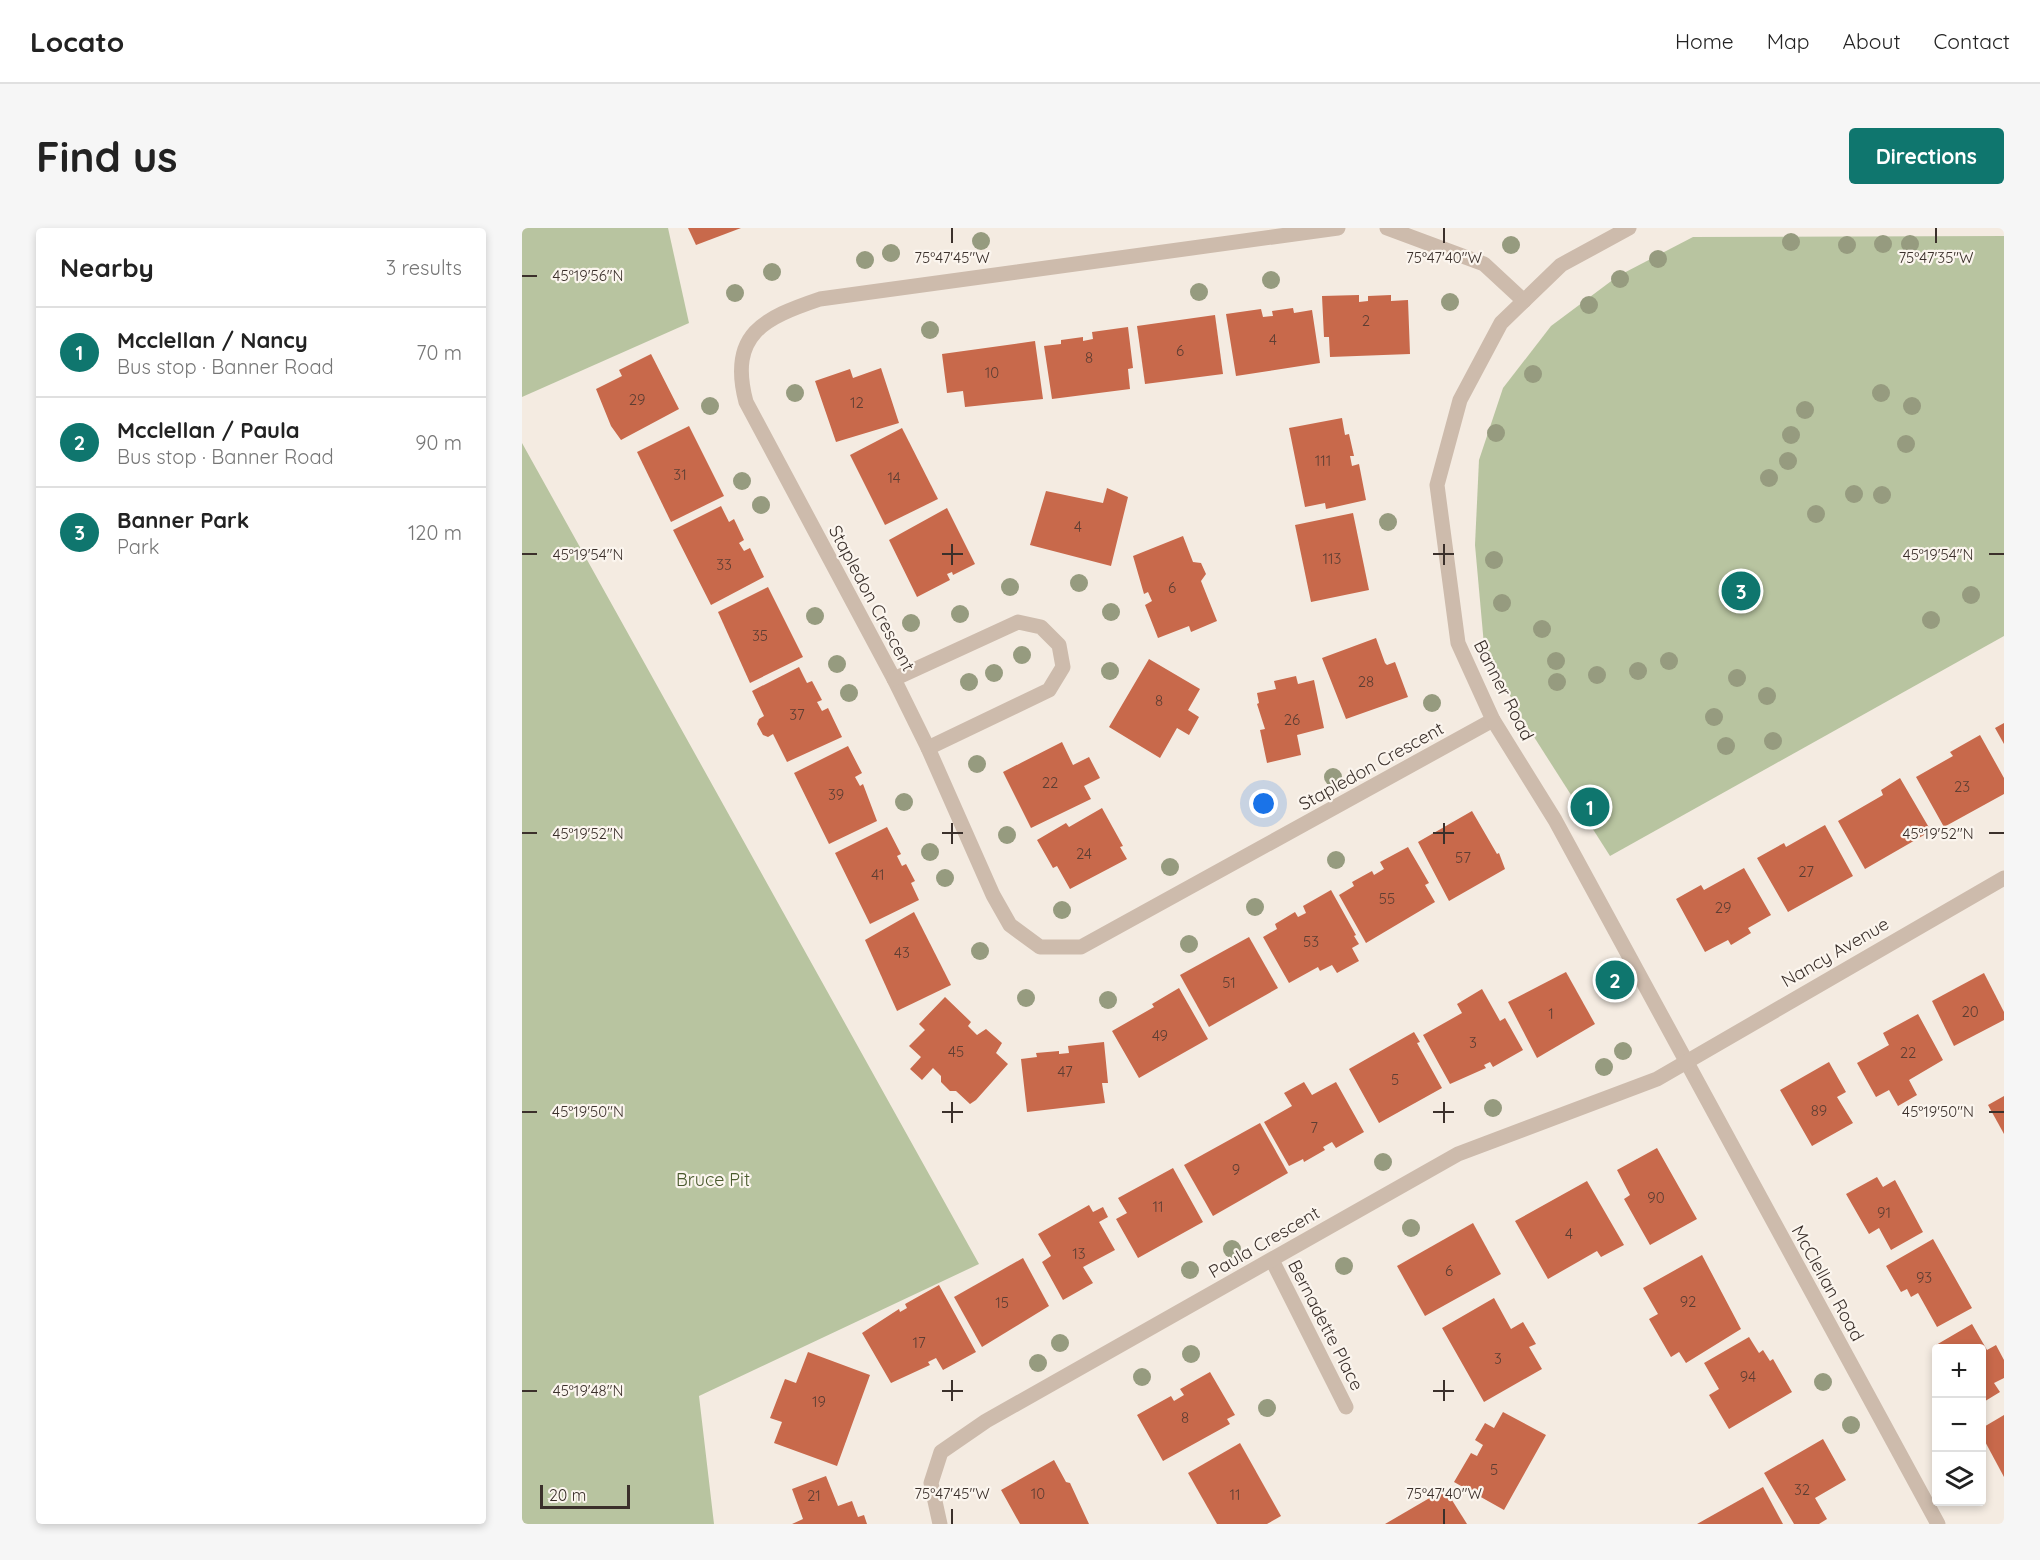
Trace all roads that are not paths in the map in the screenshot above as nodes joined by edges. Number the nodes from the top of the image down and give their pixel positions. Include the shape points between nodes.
1 (1338, 228) edge
2 (1388, 228) edge
3 (1629, 228) edge
4 (1524, 301) junction
5 (894, 679) junction
6 (1493, 720) junction
7 (928, 748) junction
8 (2003, 879) edge
9 (1685, 1061) junction
10 (1272, 1260) junction
11 (1346, 1407) dead end
12 (940, 1524) edge
13 (1938, 1524) edge

1 - 5 street, Stapledon Crescent via 820,299 779,312 759,326 744,354 741,384 746,402
2 - 4 street via 1485,264
3 - 4 street, Banner Road via 1561,265
4 - 6 street, Banner Road via 1502,323 1460,400 1437,485 1458,643
5 - 7 street, Stapledon Crescent
5 - 7 street via 1018,622 1041,627 1059,645 1063,667 1049,690
6 - 7 street, Stapledon Crescent via 1081,947 1072,948 1040,947 1010,925
6 - 9 street, Banner Road via 1555,820
8 - 9 street, Nancy Avenue
9 - 10 street, Paula Crescent via 1657,1079 1458,1154
9 - 13 street, McClellan Road
10 - 11 street, Bernadette Place
10 - 12 street, Paula Crescent via 986,1421 941,1452 931,1483

